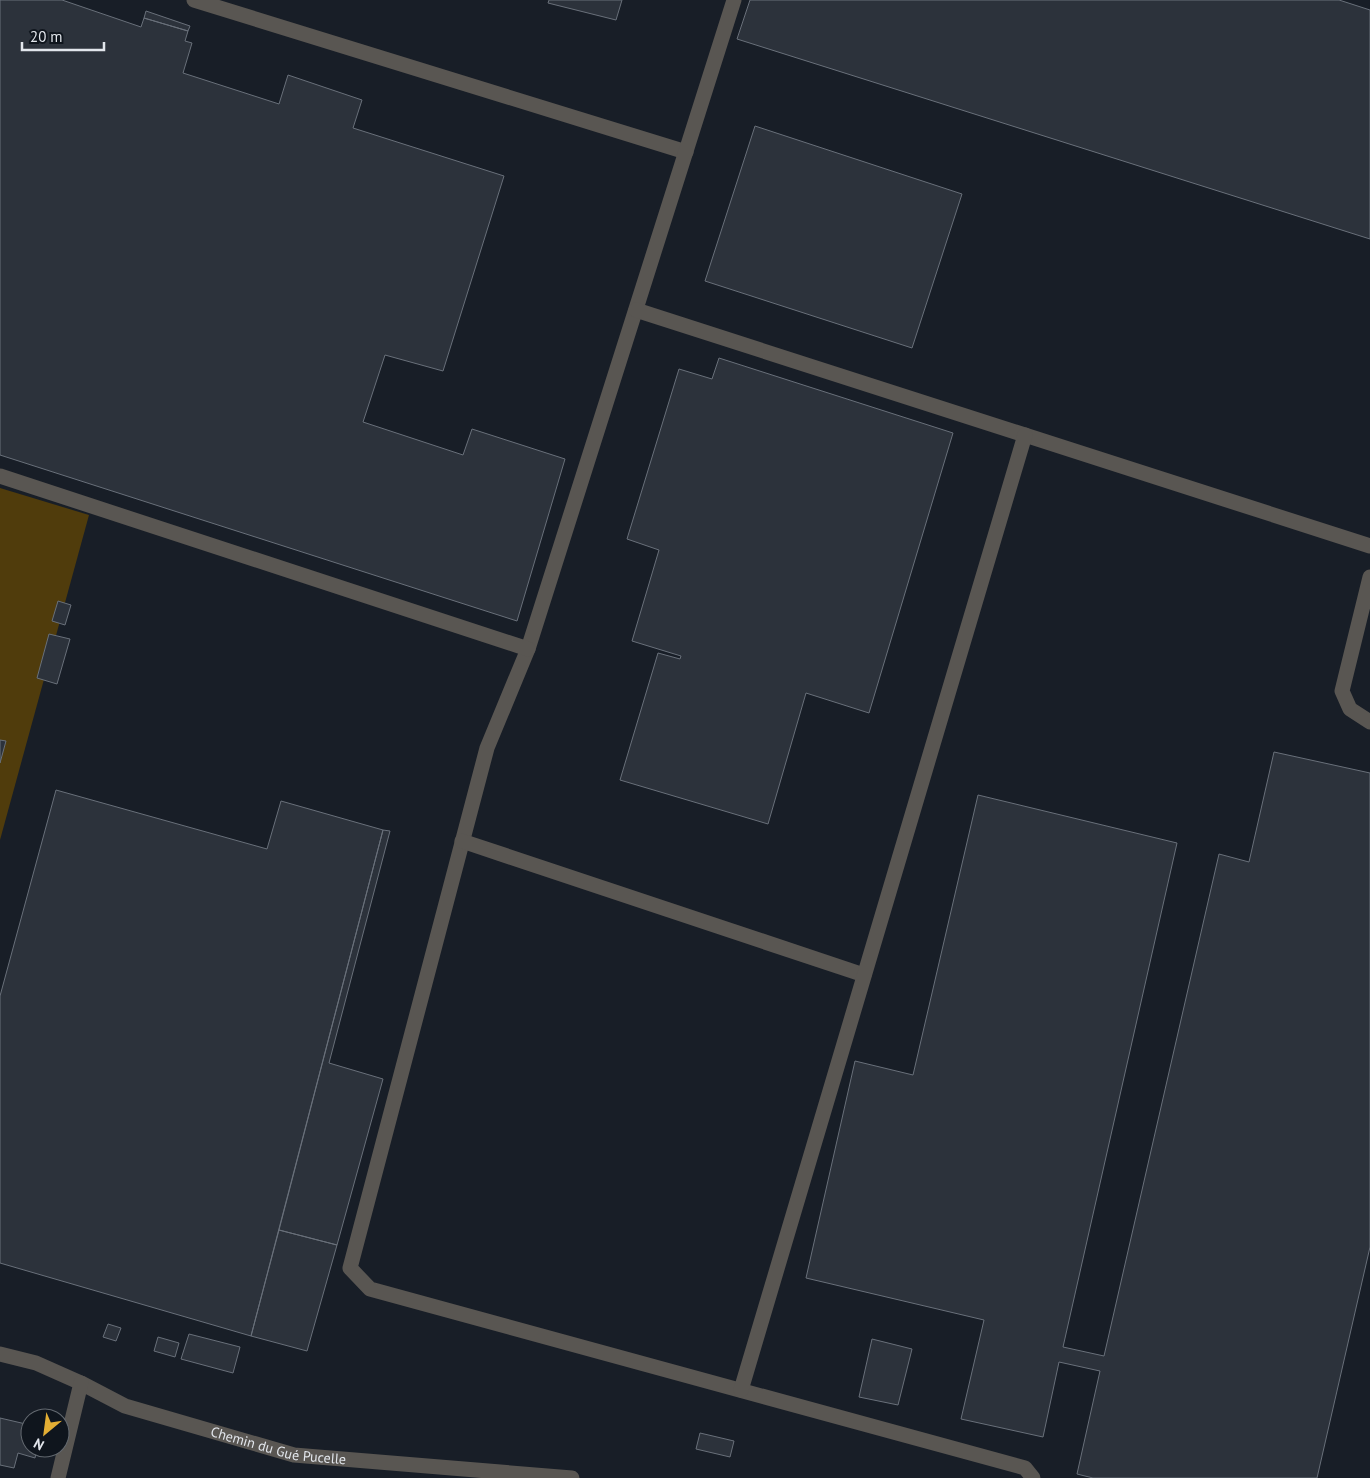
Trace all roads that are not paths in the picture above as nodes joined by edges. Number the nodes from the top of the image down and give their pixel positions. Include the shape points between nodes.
1 (194, 0) edge
2 (734, 0) edge
3 (686, 152) junction
4 (636, 310) junction
5 (1025, 435) junction
6 (0, 476) edge
7 (1370, 546) edge
8 (1370, 577) edge
9 (528, 649) junction
10 (1370, 722) edge
11 (462, 842) junction
12 (864, 976) junction
13 (0, 1354) edge
14 (82, 1384) junction
15 (741, 1390) junction
16 (58, 1478) edge
17 (572, 1478) edge
18 (1033, 1478) edge

1 - 3 street
2 - 3 street
3 - 4 street
4 - 5 street
4 - 9 street
5 - 7 street
5 - 12 street
6 - 9 street
8 - 10 street via 1342,691 1350,709
9 - 11 street via 487,748
11 - 12 street
11 - 15 street via 350,1268 370,1289
12 - 15 street
13 - 14 street, Chemin du Gué Pucelle via 36,1363
14 - 16 street
14 - 17 street, Chemin du Gué Pucelle via 125,1406 294,1454
15 - 18 street via 1025,1468

